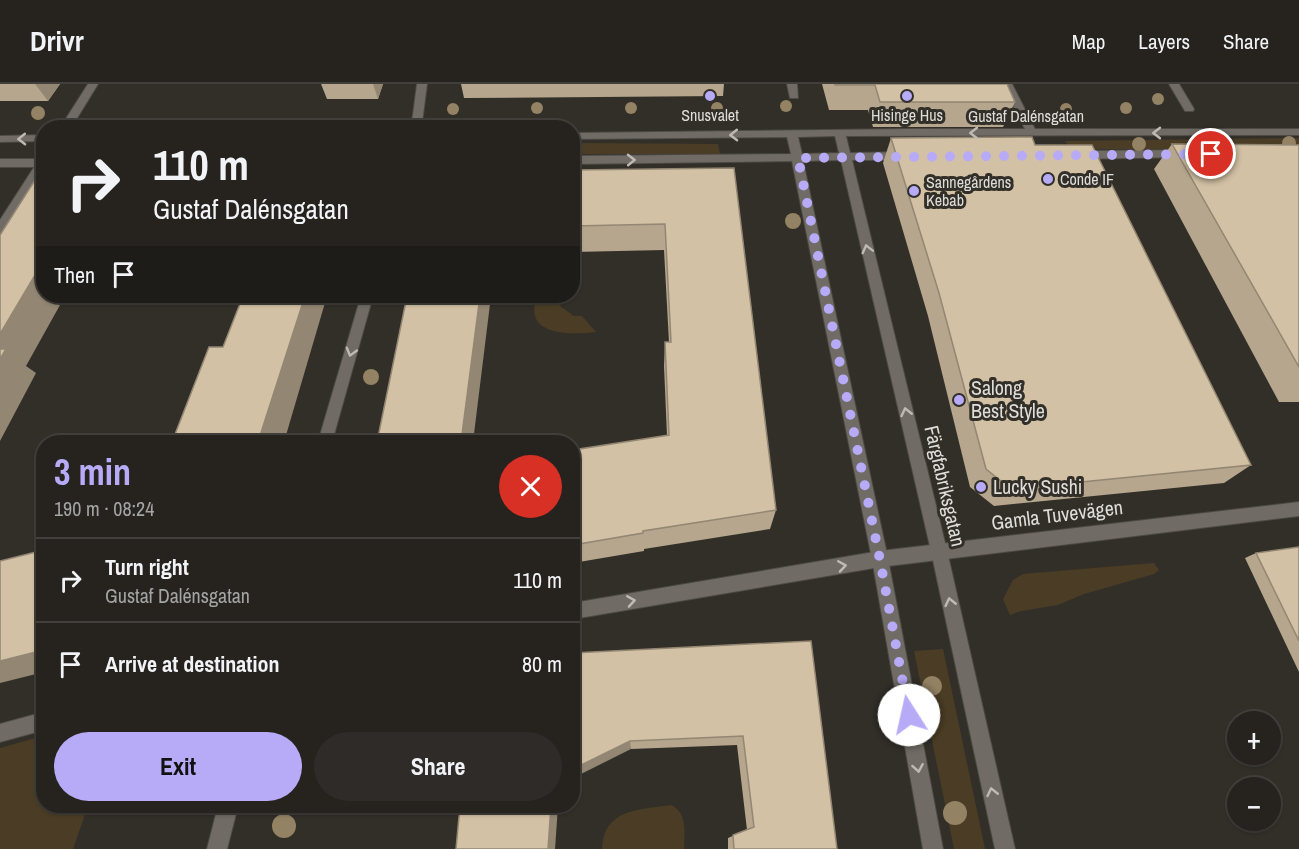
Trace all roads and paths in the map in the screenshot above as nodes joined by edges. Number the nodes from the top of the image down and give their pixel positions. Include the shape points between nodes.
1 (93, 84) edge
2 (422, 84) edge
3 (792, 84) edge
4 (1007, 84) edge
5 (1174, 84) edge
6 (794, 96) dead end
7 (1189, 109) dead end
8 (70, 120) edge
9 (417, 120) edge
10 (1299, 132) edge
11 (840, 133) junction
12 (1032, 133) junction
13 (792, 134) junction
14 (580, 136) edge
15 (36, 138) edge
16 (0, 139) edge
17 (1195, 154) edge
18 (1067, 155) edge
19 (916, 156) edge
20 (798, 158) junction
21 (845, 158) junction
22 (580, 160) edge
23 (36, 162) edge
24 (0, 163) edge
25 (36, 173) edge
26 (0, 229) edge
27 (366, 303) edge
28 (327, 435) edge
29 (1299, 509) edge
30 (939, 551) junction
31 (880, 560) junction
32 (580, 610) edge
33 (36, 723) edge
34 (0, 733) edge
35 (226, 813) edge
36 (217, 849) edge
37 (933, 849) edge
38 (1005, 849) edge

1 - 8 street
2 - 9 street
3 - 6 street
4 - 12 street
5 - 7 street
10 -> 12 street, Gustaf Dalénsgatan
12 -> 11 street, Gustaf Dalénsgatan
11 - 13 street, Gustaf Dalénsgatan
11 - 21 street, Färgfabriksgatan
13 -> 14 street, Gustaf Dalénsgatan
13 - 20 street
15 -> 16 street
17 - 18 street, Gustaf Dalénsgatan
19 - 21 street
20 - 21 street
22 -> 20 street
20 - 31 street
30 -> 21 street, Färgfabriksgatan
23 - 24 street
25 - 26 street
27 -> 28 street
29 - 30 street, Gamla Tuvevägen
30 - 31 street, Gamla Tuvevägen
38 -> 30 street, Färgfabriksgatan
32 -> 31 street, Gamla Tuvevägen
31 -> 37 street
33 - 34 street
35 - 36 street

